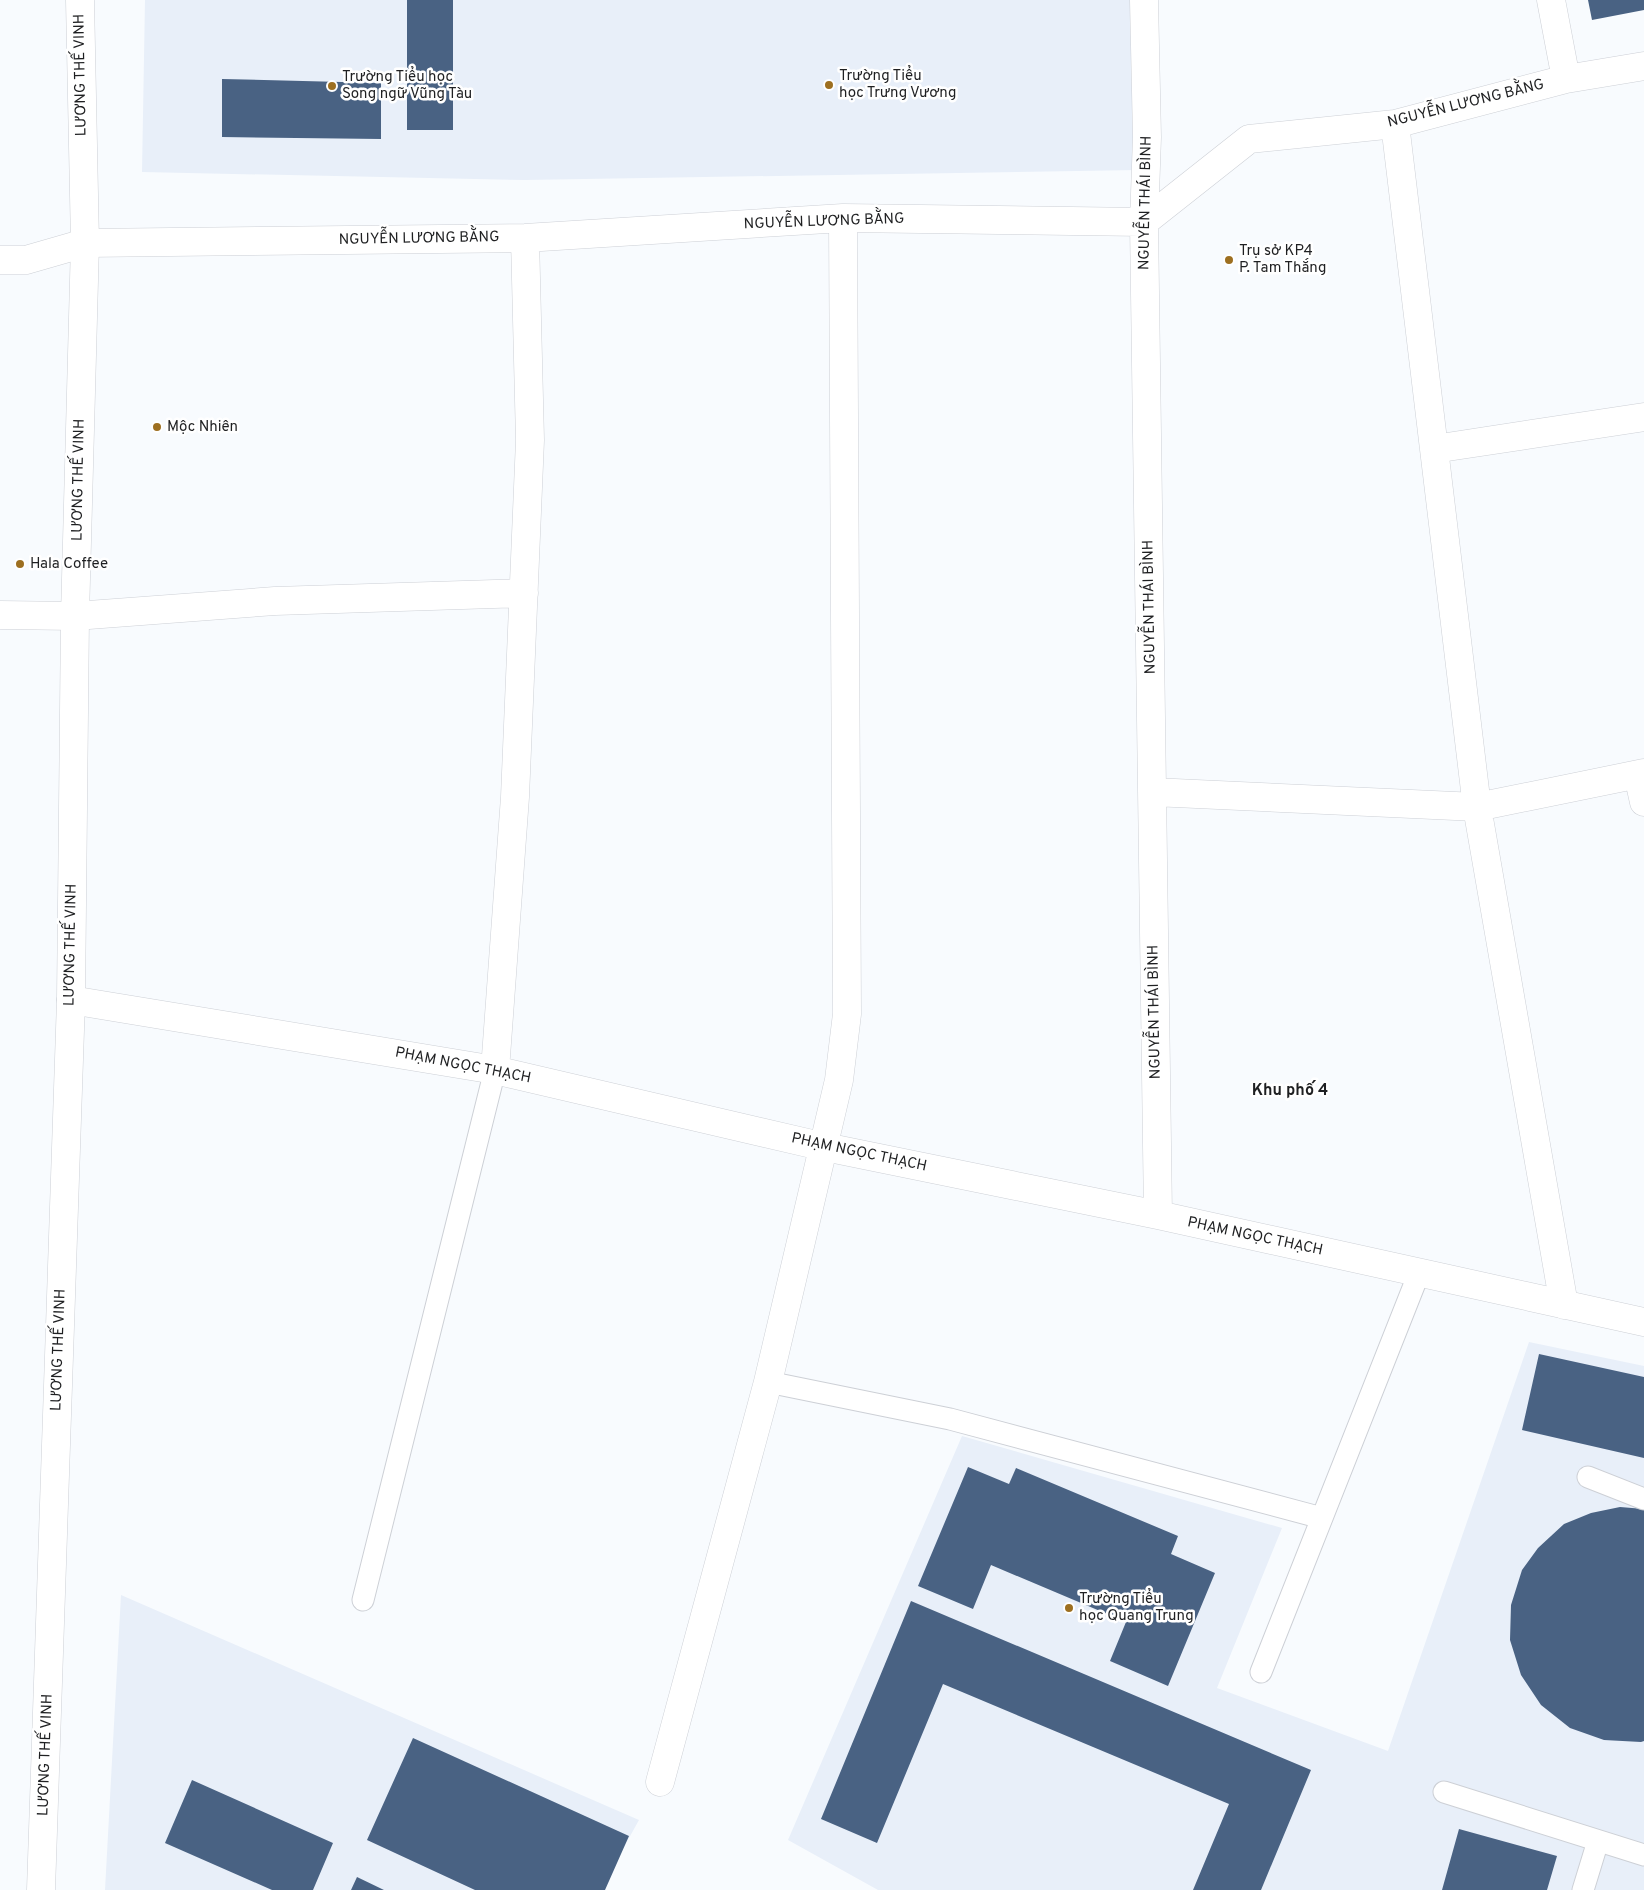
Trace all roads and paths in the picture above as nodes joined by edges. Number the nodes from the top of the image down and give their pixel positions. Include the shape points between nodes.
1 (80, 0) edge
2 (1144, 0) edge
3 (1552, 0) edge
4 (1644, 66) edge
5 (1566, 79) junction
6 (1395, 124) junction
7 (843, 218) junction
8 (1144, 222) junction
9 (525, 238) junction
10 (85, 243) junction
11 (0, 260) edge
12 (1644, 417) edge
13 (1434, 449) junction
14 (524, 593) junction
15 (0, 615) edge
16 (75, 616) junction
17 (1641, 774) edge
18 (1153, 792) junction
19 (1644, 802) edge
20 (1477, 807) junction
21 (71, 1000) junction
22 (495, 1070) junction
23 (825, 1147) junction
24 (1158, 1215) junction
25 (1419, 1273) junction
26 (1564, 1305) junction
27 (1644, 1322) edge
28 (768, 1382) junction
29 (1588, 1477) dead end
30 (1644, 1498) edge
31 (1322, 1518) junction
32 (363, 1600) dead end
33 (1260, 1672) dead end
34 (660, 1782) dead end
35 (1444, 1792) dead end
36 (1598, 1840) junction
37 (1644, 1855) edge
38 (41, 1890) edge
39 (1583, 1890) edge

1 - 10 street, LƯƠNG THẾ VINH
2 - 8 street, NGUYỄN THÁI BÌNH via 1147,138
3 - 5 street
4 - 5 street, NGUYỄN LƯƠNG BẰNG
5 - 6 street, NGUYỄN LƯƠNG BẰNG
6 - 8 street, NGUYỄN LƯƠNG BẰNG via 1249,139
6 - 13 street
7 - 8 street, NGUYỄN LƯƠNG BẰNG
7 - 9 street, NGUYỄN LƯƠNG BẰNG
7 - 23 street via 846,1014 839,1080
8 - 18 street, NGUYỄN THÁI BÌNH
9 - 10 street, NGUYỄN LƯƠNG BẰNG
9 - 14 street via 530,440
10 - 11 street, NGUYỄN LƯƠNG BẰNG via 26,260
10 - 16 street, LƯƠNG THẾ VINH
12 - 13 street
13 - 20 street
14 - 16 street via 275,601
14 - 22 street via 516,797
15 - 16 street
16 - 21 street, LƯƠNG THẾ VINH
17 - 19 street
17 - 20 street
18 - 20 street
18 - 24 street, NGUYỄN THÁI BÌNH
20 - 26 street
21 - 22 street, PHẠM NGỌC THẠCH
21 - 38 street, LƯƠNG THẾ VINH
22 - 23 street, PHẠM NGỌC THẠCH
22 - 32 lane
23 - 24 street, PHẠM NGỌC THẠCH
23 - 28 street
24 - 25 street, PHẠM NGỌC THẠCH
25 - 26 street, PHẠM NGỌC THẠCH
25 - 31 lane
26 - 27 street, PHẠM NGỌC THẠCH
28 - 31 lane via 950,1419
28 - 34 street
29 - 30 lane
31 - 33 lane
35 - 36 lane
36 - 37 lane
36 - 39 lane

